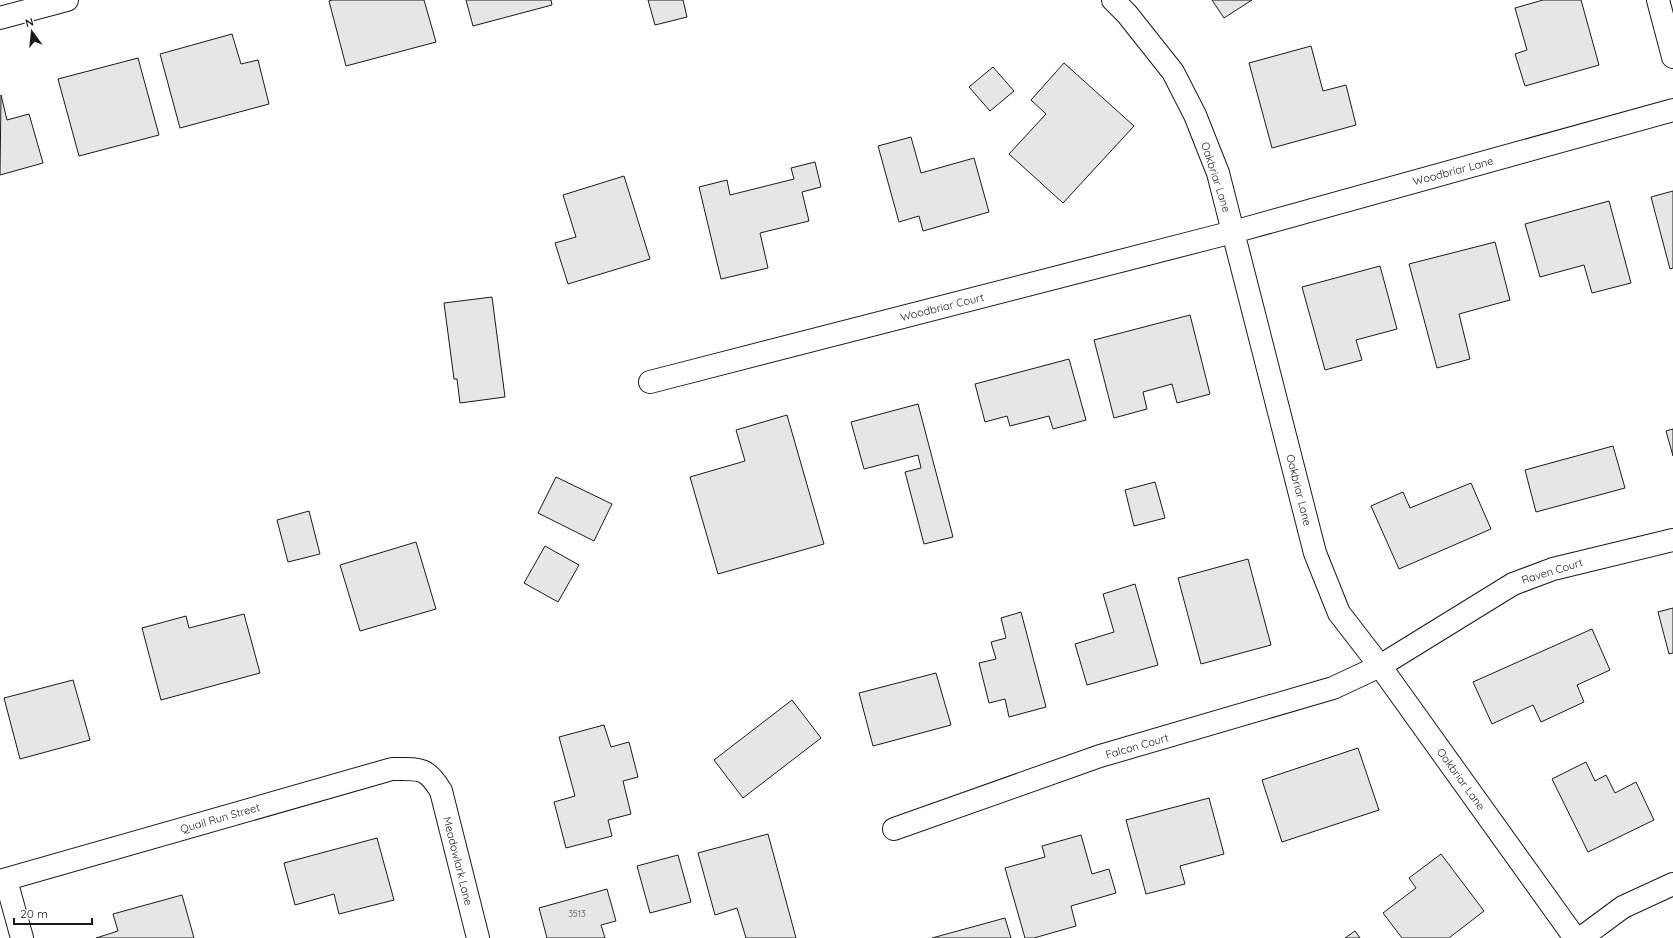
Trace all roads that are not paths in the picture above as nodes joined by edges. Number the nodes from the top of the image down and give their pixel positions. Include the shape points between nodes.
1 (67, 0) edge
2 (1113, 0) edge
3 (1658, 0) edge
4 (32, 4) edge
5 (0, 18) edge
6 (1673, 57) edge
7 (1673, 110) edge
8 (1233, 232) junction
9 (650, 382) dead end
10 (1673, 540) edge
11 (1380, 666) junction
12 (436, 784) joint
13 (894, 830) dead end
14 (3, 880) edge
15 (1673, 884) edge
16 (22, 938) edge
17 (478, 938) edge
18 (1575, 938) edge
19 (1580, 938) edge

1 - 4 street
2 - 8 street, Oakbriar Lane via 1173,72 1195,115 1218,173
3 - 6 street
4 - 5 street
7 - 8 street, Woodbriar Lane
8 - 9 street, Woodbriar Court
8 - 11 street, Oakbriar Lane via 1315,553 1339,613
10 - 11 street, Raven Court via 1553,569 1513,584
11 - 13 street, Falcon Court via 1333,688 1100,756
11 - 18 street, Oakbriar Lane
12 - 14 street, Quail Run Street via 431,775 416,769 392,769
12 - 17 street, Meadowlark Lane via 441,792
14 - 16 street
15 - 19 street via 1623,907

